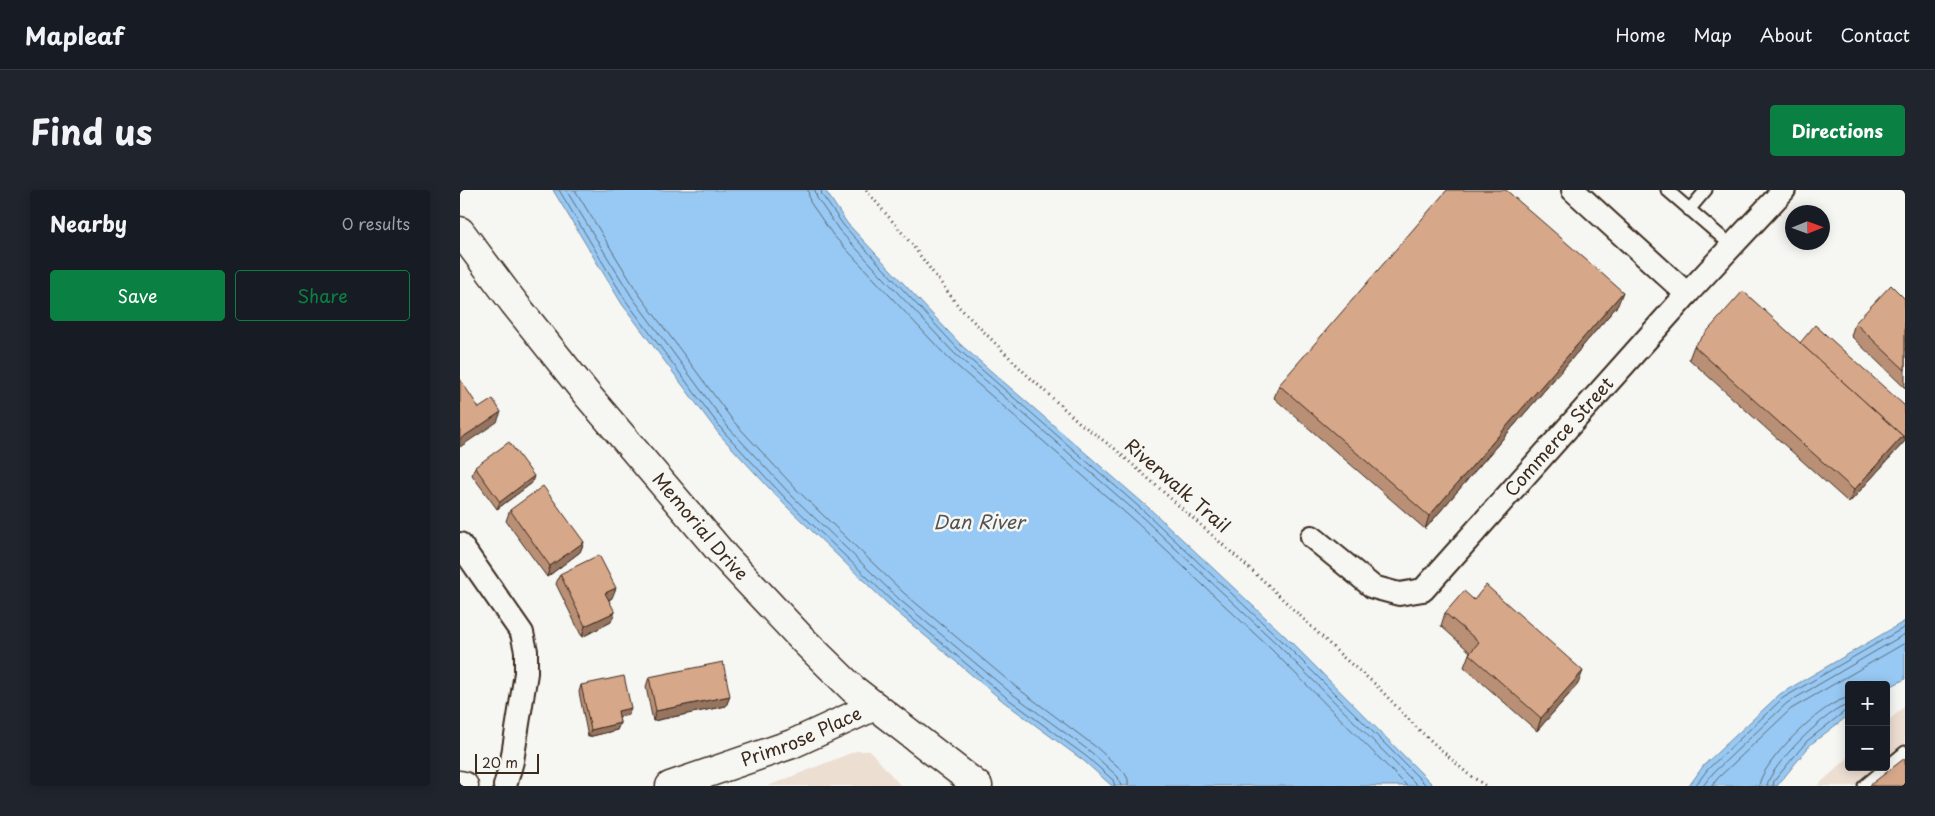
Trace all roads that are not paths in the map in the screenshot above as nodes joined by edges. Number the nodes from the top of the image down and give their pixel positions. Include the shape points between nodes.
1 (1573, 190) edge
2 (1666, 190) edge
3 (1706, 190) edge
4 (1784, 190) edge
5 (1689, 210) junction
6 (460, 230) edge
7 (1732, 246) junction
8 (1687, 294) junction
9 (1312, 537) dead end
10 (460, 544) edge
11 (875, 706) junction
12 (1905, 752) edge
13 (506, 786) edge
14 (670, 786) edge
15 (978, 786) edge
16 (1864, 786) edge

1 - 8 street
2 - 5 lane
3 - 5 lane
4 - 7 street, Commerce Street
5 - 7 lane
6 - 11 main road, Memorial Drive via 589,397 725,557 804,641
7 - 8 street, Commerce Street
8 - 9 street, Commerce Street via 1423,590 1399,594 1373,587
10 - 13 street via 522,633 526,651 526,673
11 - 14 main road, Primrose Place via 792,744
11 - 15 main road, Memorial Drive
12 - 16 lane

